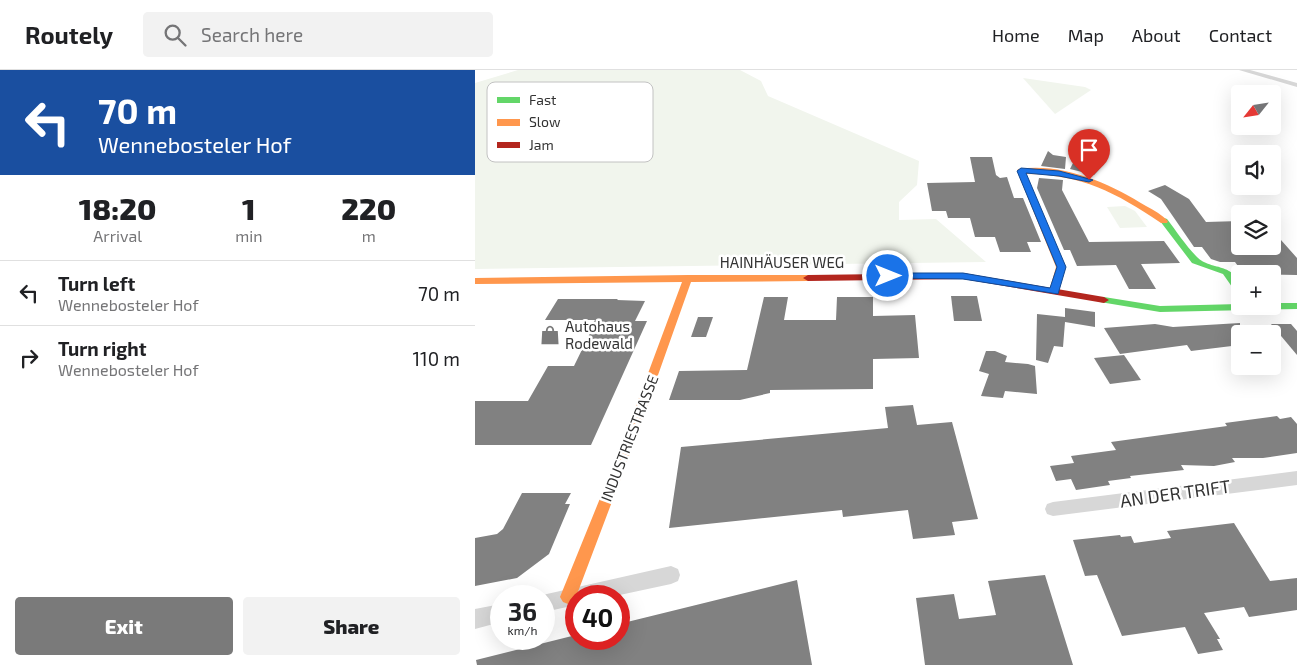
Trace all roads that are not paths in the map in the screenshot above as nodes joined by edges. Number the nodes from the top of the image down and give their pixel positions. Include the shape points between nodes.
1 (1242, 70) edge
2 (1297, 85) edge
3 (688, 278) junction
4 (1231, 279) edge
5 (475, 280) edge
6 (1054, 291) junction
7 (1281, 306) edge
8 (1297, 306) edge
9 (1231, 307) edge
10 (1297, 478) edge
11 (1053, 509) dead end
12 (671, 575) dead end
13 (573, 585) edge
14 (626, 585) edge
15 (490, 616) edge
16 (475, 620) edge

1 - 2 street
3 - 5 street, HAINHÄUSER WEG
3 - 6 street, HAINHÄUSER WEG via 963,276
3 - 13 street, INDUSTRIESTRASSE
4 - 6 street via 1226,272 1195,261 1164,221 1138,203 1089,180 1059,173 1021,171 1061,267
6 - 9 street, HAINHÄUSER WEG via 1160,309
7 - 8 street, HAINHÄUSER WEG
10 - 11 street, AN DER TRIFT
12 - 14 street
15 - 16 street

